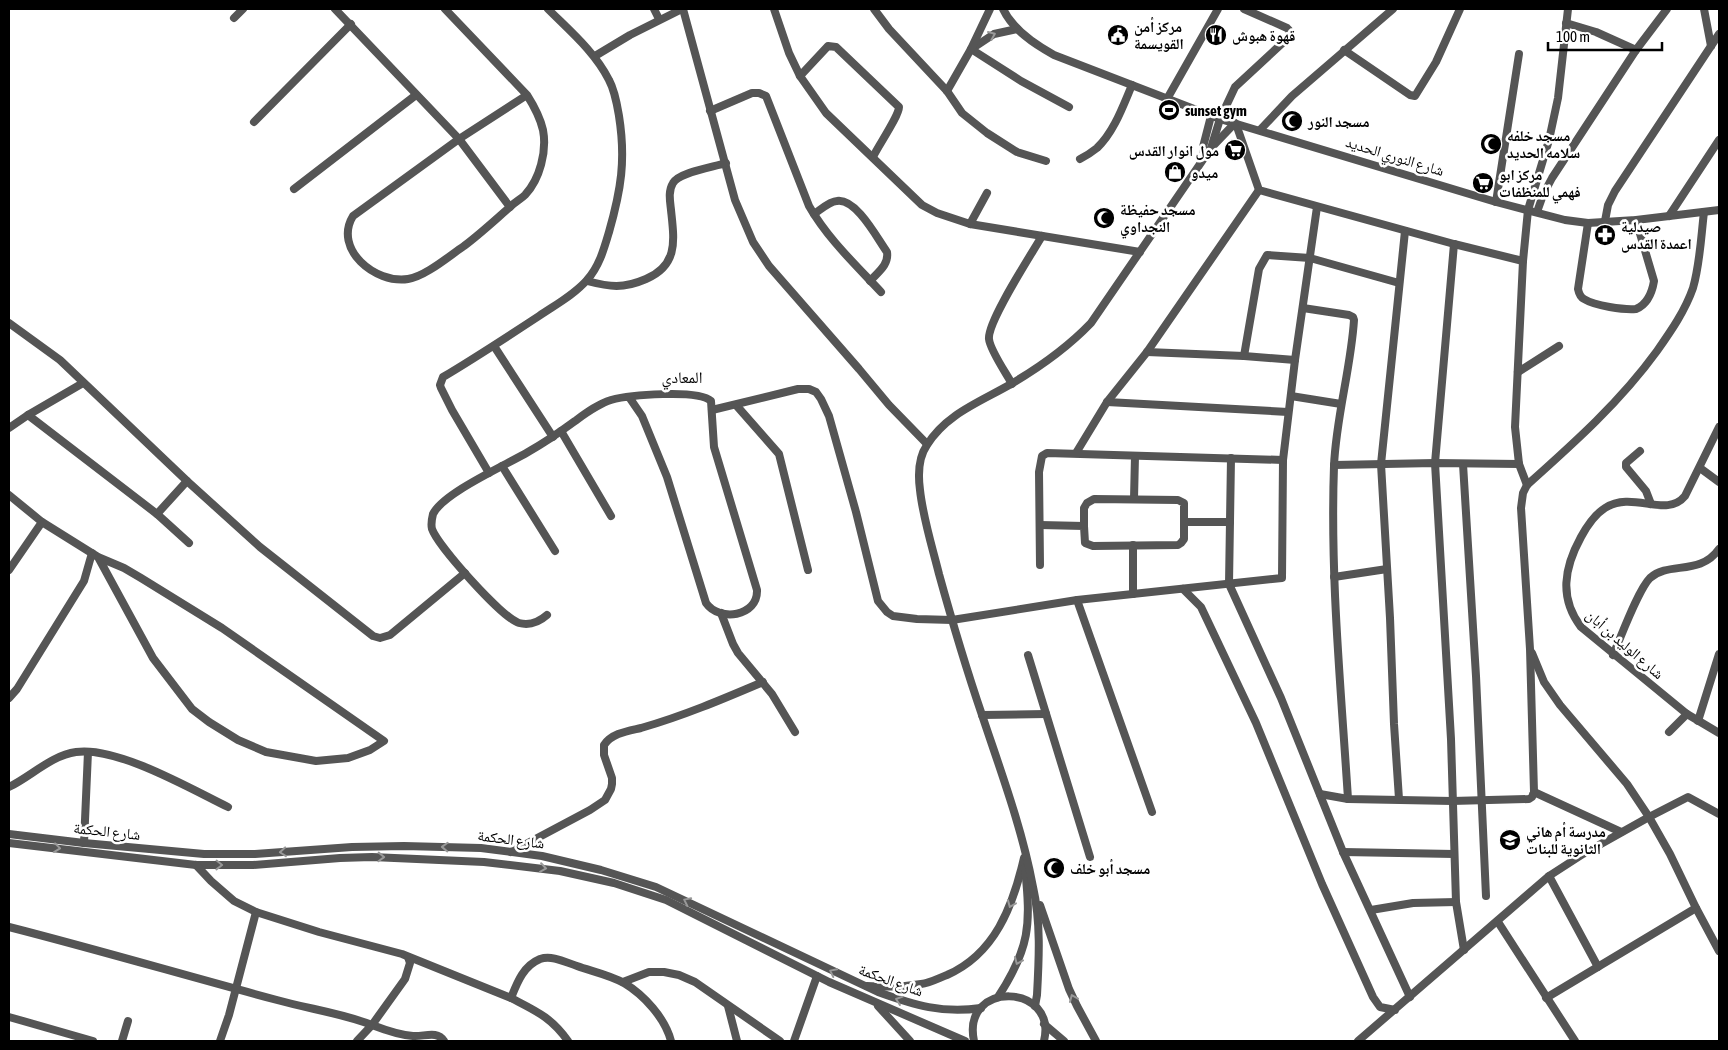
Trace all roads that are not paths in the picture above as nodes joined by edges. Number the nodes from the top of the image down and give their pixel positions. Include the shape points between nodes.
1 (243, 9) edge
2 (335, 9) edge
3 (445, 9) edge
4 (548, 9) edge
5 (654, 9) edge
6 (683, 9) edge
7 (774, 9) edge
8 (874, 9) edge
9 (990, 9) edge
10 (1003, 9) edge
11 (1218, 9) edge
12 (1244, 9) edge
13 (1393, 9) edge
14 (1460, 9) edge
15 (1568, 9) edge
16 (1667, 9) edge
17 (1704, 9) edge
18 (234, 18) dead end
19 (659, 19) junction
20 (1566, 23) junction
21 (350, 24) junction
22 (1016, 29) junction
23 (1719, 34) edge
24 (1711, 46) junction
25 (971, 49) junction
26 (1344, 50) junction
27 (1636, 50) junction
28 (1519, 54) dead end
29 (595, 56) junction
30 (800, 76) junction
31 (1132, 85) junction
32 (947, 91) junction
33 (416, 95) junction
34 (527, 95) junction
35 (1167, 99) junction
36 (1069, 107) dead end
37 (710, 111) junction
38 (1211, 116) junction
39 (1220, 119) junction
40 (254, 122) dead end
41 (1236, 123) junction
42 (1260, 130) junction
43 (459, 139) junction
44 (1719, 140) edge
45 (1211, 148) junction
46 (873, 157) junction
47 (1204, 157) junction
48 (1080, 159) dead end
49 (1046, 161) dead end
50 (726, 164) junction
51 (294, 189) dead end
52 (1259, 190) junction
53 (987, 193) dead end
54 (1496, 202) junction
55 (510, 207) junction
56 (1317, 207) junction
57 (1528, 210) junction
58 (1719, 210) edge
59 (1537, 212) junction
60 (1704, 212) junction
61 (814, 214) junction
62 (1669, 216) junction
63 (1605, 220) junction
64 (1636, 220) junction
65 (1588, 222) junction
66 (970, 224) junction
67 (1405, 231) junction
68 (1042, 236) junction
69 (1454, 244) junction
70 (1140, 252) junction
71 (1310, 258) junction
72 (1523, 262) junction
73 (586, 281) junction
74 (870, 281) junction
75 (1399, 283) junction
76 (881, 292) dead end
77 (1303, 308) junction
78 (9, 322) edge
79 (494, 346) junction
80 (1559, 346) dead end
81 (1146, 352) junction
82 (1244, 356) junction
83 (1295, 360) junction
84 (1518, 372) junction
85 (83, 383) junction
86 (1012, 384) junction
87 (1291, 396) junction
88 (629, 397) junction
89 (1107, 402) junction
90 (1341, 404) junction
91 (736, 405) junction
92 (712, 410) junction
93 (1288, 412) junction
94 (28, 414) junction
95 (1719, 427) edge
96 (9, 428) edge
97 (561, 431) junction
98 (553, 437) junction
99 (927, 444) junction
100 (1640, 451) dead end
101 (1076, 453) junction
102 (1135, 456) junction
103 (1231, 458) junction
104 (1283, 460) junction
105 (1435, 463) junction
106 (1381, 464) junction
107 (1462, 464) junction
108 (1519, 464) junction
109 (1334, 465) junction
110 (502, 466) junction
111 (1700, 468) junction
112 (489, 473) junction
113 (187, 481) junction
114 (1719, 482) edge
115 (1527, 485) junction
116 (9, 496) edge
117 (1134, 499) junction
118 (1651, 504) junction
119 (157, 514) junction
120 (611, 516) dead end
121 (42, 522) junction
122 (1185, 522) junction
123 (1230, 522) junction
124 (1040, 525) junction
125 (1084, 526) junction
126 (190, 543) dead end
127 (1133, 545) junction
128 (1719, 549) edge
129 (555, 551) dead end
130 (96, 555) junction
131 (1040, 565) dead end
132 (1387, 569) junction
133 (9, 570) edge
134 (808, 570) dead end
135 (465, 573) junction
136 (1334, 577) junction
137 (1229, 584) junction
138 (1184, 589) junction
139 (1133, 594) junction
140 (1077, 600) junction
141 (721, 613) junction
142 (547, 615) dead end
143 (952, 620) junction
144 (1530, 649) junction
145 (1719, 654) edge
146 (1028, 655) dead end
147 (1613, 655) junction
148 (763, 682) junction
149 (9, 698) edge
150 (1046, 714) junction
151 (1687, 714) junction
152 (982, 715) junction
153 (1698, 721) junction
154 (795, 732) dead end
155 (1669, 732) dead end
156 (1719, 734) edge
157 (88, 752) junction
158 (9, 788) edge
159 (1534, 792) junction
160 (1320, 794) junction
161 (1348, 799) junction
162 (1399, 799) junction
163 (1452, 800) junction
164 (1481, 800) junction
165 (228, 807) dead end
166 (1152, 812) dead end
167 (1719, 814) edge
168 (1649, 816) junction
169 (1621, 832) junction
170 (9, 834) edge
171 (9, 843) edge
172 (84, 843) junction
173 (1023, 844) junction
174 (510, 852) junction
175 (1343, 852) junction
176 (1454, 854) junction
177 (1090, 857) dead end
178 (1024, 858) junction
179 (196, 865) junction
180 (1549, 876) junction
181 (1033, 885) junction
182 (1486, 896) dead end
183 (1456, 902) junction
184 (1696, 908) junction
185 (1371, 910) junction
186 (256, 912) junction
187 (1498, 922) junction
188 (9, 927) edge
189 (1464, 950) junction
190 (1719, 951) edge
191 (408, 957) junction
192 (1598, 967) junction
193 (817, 976) junction
194 (623, 982) junction
195 (862, 986) junction
196 (235, 988) junction
197 (998, 997) junction
198 (1410, 997) junction
199 (511, 998) junction
200 (1546, 998) junction
201 (875, 1003) junction
202 (728, 1006) junction
203 (1035, 1006) junction
204 (982, 1008) junction
205 (1395, 1010) junction
206 (9, 1017) edge
207 (128, 1021) dead end
208 (1044, 1024) junction
209 (372, 1025) junction
210 (92, 1041) edge
211 (122, 1041) edge
212 (220, 1041) edge
213 (357, 1041) edge
214 (444, 1041) edge
215 (568, 1041) edge
216 (671, 1041) edge
217 (737, 1041) edge
218 (780, 1041) edge
219 (794, 1041) edge
220 (910, 1041) edge
221 (965, 1041) edge
222 (974, 1041) edge
223 (1044, 1041) edge
224 (1064, 1041) edge
225 (1096, 1041) edge
226 (1358, 1041) edge
227 (1575, 1041) edge

1 - 18 street
2 - 21 street
3 - 34 street
4 - 29 street
5 - 19 street
6 - 19 street
6 - 37 street
7 - 30 street
8 - 32 street
9 - 25 street
10 - 22 street, شارع النوري الحديد
11 - 35 street
12 - 39 street via 1287,28 1290,36 1235,87
13 - 26 street
14 - 26 street via 1436,62 1415,96
15 - 20 street
16 - 27 street
17 - 24 street
19 - 29 street
20 - 27 street
20 - 57 street via 1558,98
21 - 33 street
21 - 40 street
25 -> 22 street via 985,38
22 - 31 street, شارع النوري الحديد via 1054,55
23 - 24 street
24 - 63 street via 1615,191
25 - 32 street
25 - 36 street
26 - 42 street via 1292,96
27 - 59 street via 1552,178
28 - 54 street
29 - 73 street via 616,97 623,166 620,192 606,241 594,272
30 - 46 street via 826,113
30 - 46 street via 828,46 836,47 898,107 898,114
31 - 35 street, شارع النوري الحديد
31 - 48 street via 1104,139
32 - 49 street via 962,113 987,133 1017,152
33 - 43 street
33 - 51 street
34 - 43 street
34 - 55 street via 540,119 542,155 530,188
35 - 38 street, شارع النوري الحديد
37 - 50 street
37 - 61 street via 752,93 766,96
38 - 39 street, شارع النوري الحديد
38 - 47 street via 1203,147
39 - 41 street, شارع النوري الحديد
39 - 45 street
41 - 42 street, شارع النوري الحديد
41 - 45 street
41 - 52 street
42 - 54 street, شارع النوري الحديد
43 - 55 street
43 - 55 street via 353,216 347,234 358,260 375,272 408,279 424,273 454,252
44 - 62 street
45 - 47 street
46 - 66 street via 922,205 937,214
47 - 70 street
50 - 73 street via 677,178 673,183 670,201 674,244 669,259 657,274 624,287
50 - 99 street via 735,200 768,266
52 - 56 street
52 - 81 street
53 - 66 street
54 - 57 street, شارع النوري الحديد
56 - 67 street
56 - 71 street
57 - 59 street, شارع النوري الحديد
57 - 72 street
58 - 60 street, شارع النوري الحديد
59 - 65 street, شارع النوري الحديد
60 - 62 street, شارع النوري الحديد
60 - 115 street via 1693,288 1675,326 1645,368 1609,409
61 - 74 street via 837,246
61 - 74 street via 836,200 848,202 856,208 887,252 888,259
62 - 64 street, شارع النوري الحديد
63 - 64 street, شارع النوري الحديد
63 - 65 street, شارع النوري الحديد
64 - 65 street via 1654,281 1648,300 1636,309 1590,302 1579,294
66 - 68 street
67 - 69 street
67 - 75 street
68 - 70 street
68 - 86 street via 996,315 990,332 989,340
69 - 72 street
69 - 105 street
70 - 86 street via 1078,337
71 - 75 street
71 - 77 street
71 - 82 street via 1267,255 1264,259 1259,269
72 - 84 street
73 - 79 street
74 - 76 street
75 - 106 street
77 - 83 street
77 - 90 street via 1353,317
78 - 85 street via 60,360
79 - 98 street
79 - 112 street via 443,377 440,385
80 - 84 street
81 - 82 street
81 - 89 street
82 - 83 street
83 - 87 street
84 - 108 street via 1515,427
85 - 94 street
85 - 113 street
86 - 99 street via 952,417
87 - 90 street
87 - 93 street
88 - 92 street via 696,395 710,400
88 - 97 street via 603,403
88 - 141 street via 642,416 667,477 706,603
89 - 93 street
89 - 101 street
90 - 109 street
91 - 92 street
91 - 134 street via 779,454
91 - 143 street via 798,389 816,392 824,403 835,434 882,607 893,616
92 - 141 street via 714,447 757,590 757,597 746,611
93 - 104 street
94 - 96 street
94 - 119 street
95 - 111 street, شارع الوليد بن أبان
97 - 98 street
97 - 120 street
98 - 110 street
99 - 143 street via 920,464 920,491
100 - 118 street via 1626,463 1626,467 1646,491
101 - 102 street
101 - 124 street via 1053,452 1042,456 1039,472
102 - 103 street
102 - 117 street
103 - 104 street
103 - 123 street
104 - 137 street via 1282,578
105 - 106 street
105 - 107 street
105 - 163 street
106 - 109 street
106 - 132 street
107 - 108 street
107 - 164 street
108 - 115 street
109 - 136 street
110 - 112 street
110 - 129 street
111 - 114 street
111 - 118 street, شارع الوليد بن أبان via 1678,503 1666,506
112 - 135 street via 440,504 432,518 432,529
113 - 119 street
113 - 135 street via 260,547 373,636 390,635
115 - 144 street via 1521,508
116 - 121 street
117 - 122 street via 1182,501
117 - 125 street via 1090,500 1084,508
118 - 147 street, شارع الوليد بن أبان via 1624,501 1595,515 1578,542 1567,571 1571,612 1581,627
119 - 126 street
121 - 130 street
121 - 133 street
122 - 123 street
122 - 127 street via 1181,543
123 - 137 street
124 - 125 street
124 - 131 street
125 - 127 street via 1084,541 1090,546
127 - 139 street
128 - 147 street via 1702,564 1658,573 1650,579
130 - 130 street via 153,658 192,709 209,722 266,752 316,761 348,758 384,741 214,623 130,571
130 - 149 street via 84,581
132 - 136 street
132 - 162 street
135 - 142 street via 513,620 535,623
136 - 161 street
137 - 138 street
137 - 160 street via 1282,698
138 - 139 street
138 - 205 street via 1201,607 1248,706 1373,997 1380,1007
139 - 140 street
140 - 143 street
140 - 166 street
141 - 148 street via 733,644
143 - 152 street
144 - 159 street
144 - 168 street via 1544,682 1560,705 1627,784
145 - 153 street
146 - 150 street
147 - 151 street, شارع الوليد بن أبان
148 - 154 street
148 - 174 street via 667,721 612,737 604,745 612,784 605,800
150 - 152 street
150 - 177 street
151 - 153 street, شارع الوليد بن أبان
151 - 155 street
152 - 173 street
153 - 156 street, شارع الوليد بن أبان
157 - 158 street via 64,756
157 - 165 street via 128,761
157 - 172 street
159 - 164 street via 1529,799
159 - 169 street
160 - 161 street
160 - 175 street
161 - 162 street
162 - 163 street
163 - 164 street
163 - 176 street
164 - 182 street
167 - 168 street via 1688,797
168 - 169 street
168 - 184 street
169 - 180 street
170 - 172 street, شارع الحكمة
171 -> 179 street, شارع الحكمة
174 -> 172 street, شارع الحكمة via 404,846 204,854
173 - 178 street
173 - 181 street
195 -> 174 street, شارع الحكمة via 656,887 573,862
175 - 176 street
175 - 185 street
176 - 183 street
178 -> 195 street via 1015,894 1001,926 987,946 963,966 923,984
178 -> 197 street via 1027,930 1019,960
179 - 186 street via 234,901
179 -> 193 street, شارع الحكمة via 253,865 372,857 484,862 560,871 614,882 666,900
180 - 187 street
180 - 192 street
181 - 203 street via 1039,942
225 -> 181 street via 1069,989
183 - 185 street via 1413,903
183 - 189 street
184 - 190 street
184 - 192 street
185 - 198 street
186 - 191 street
186 - 196 street
187 - 189 street
187 - 200 street
188 - 196 street
189 - 198 street
191 - 199 street
191 - 209 street via 408,974
192 - 200 street
193 - 201 street, شارع الحكمة
193 - 219 street
194 - 199 street via 554,958 540,959 526,968
194 - 202 street via 649,972 678,975 695,982
194 - 216 street via 661,1019
204 -> 195 street, شارع الحكمة via 933,1009
196 - 209 street via 338,1013
196 - 212 street
197 - 203 street via 1018,996
197 - 204 street
198 - 205 street
199 - 215 street via 542,1014
200 - 227 street
201 - 220 street
201 - 221 street, شارع الحكمة
202 - 217 street
202 - 218 street
203 - 208 street
204 - 222 street via 973,1026
205 - 226 street
206 - 210 street
207 - 211 street
208 - 223 street
208 - 224 street
209 - 213 street
209 - 214 street via 400,1034 433,1034

